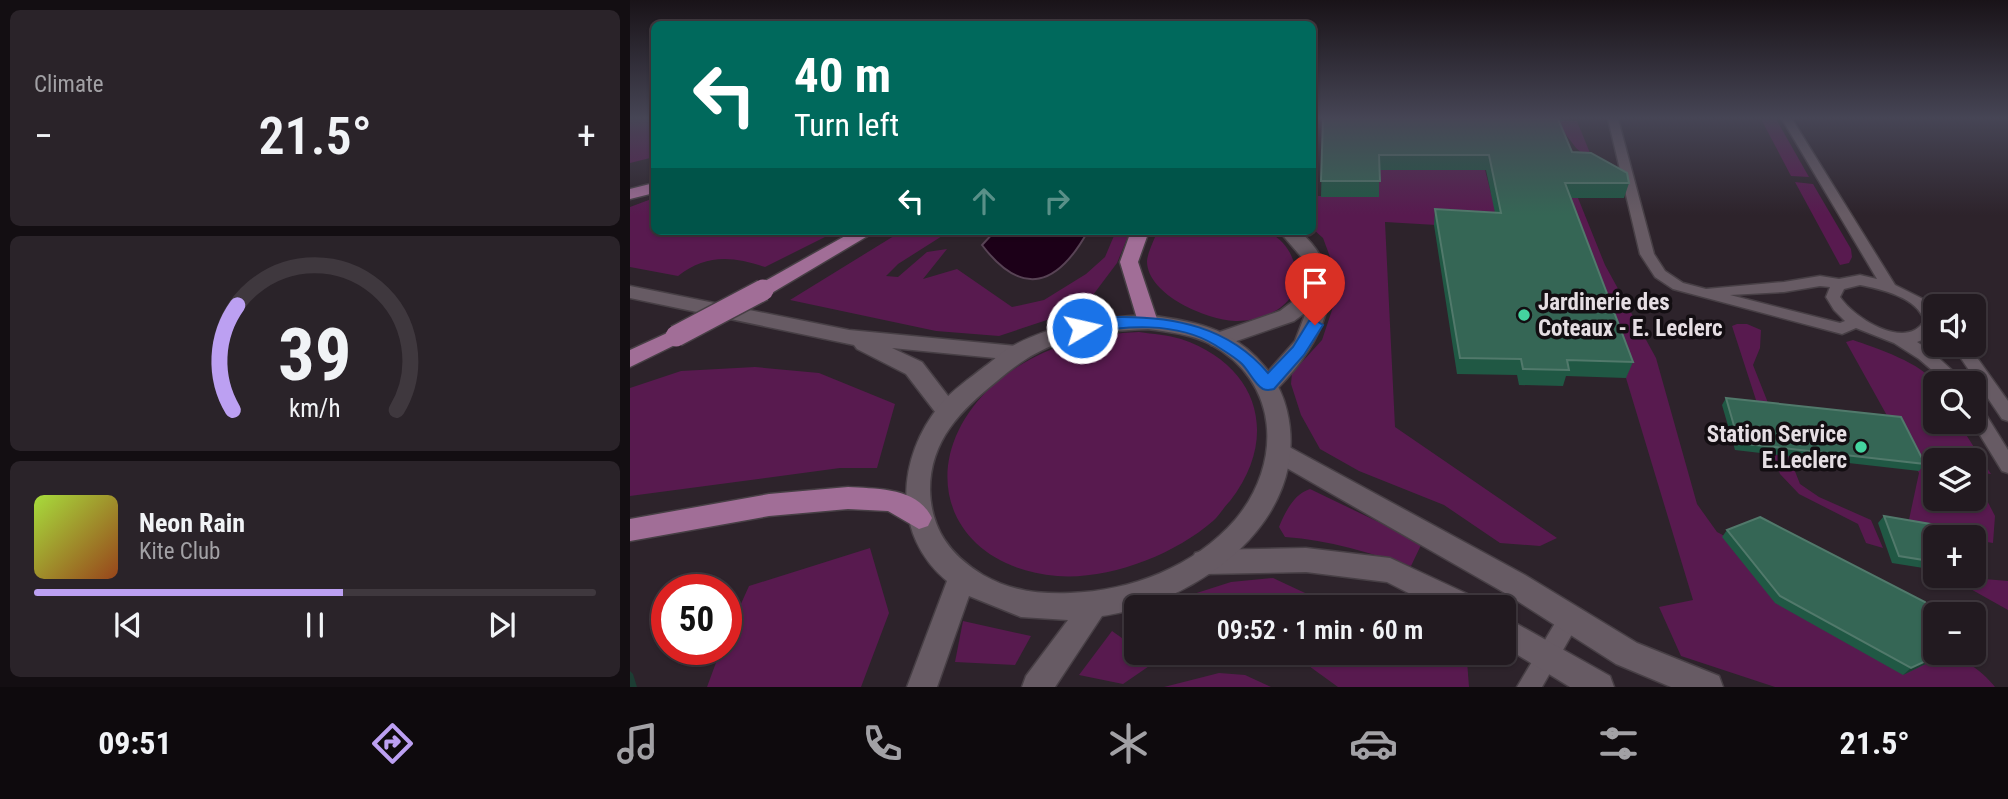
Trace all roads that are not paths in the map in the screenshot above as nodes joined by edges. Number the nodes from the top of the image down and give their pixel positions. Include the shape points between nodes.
1 (1621, 151) edge
2 (1807, 151) edge
3 (651, 189) edge
4 (630, 194) edge
5 (860, 235) edge
6 (1139, 235) edge
7 (1292, 235) edge
8 (1839, 284) junction
9 (1888, 285) junction
10 (630, 292) edge
11 (1318, 293) junction
12 (1703, 293) junction
13 (1923, 308) edge
14 (1148, 322) junction
15 (1855, 323) junction
16 (1923, 333) edge
17 (849, 337) junction
18 (1897, 337) junction
19 (1218, 340) junction
20 (1016, 353) junction
21 (1968, 357) edge
22 (630, 359) edge
23 (1944, 371) edge
24 (1268, 384) junction
25 (947, 411) junction
26 (2008, 414) edge
27 (1986, 430) edge
28 (1280, 452) junction
29 (2008, 466) edge
30 (919, 518) junction
31 (630, 530) edge
32 (1205, 562) junction
33 (961, 579) junction
34 (1440, 595) edge
35 (1092, 606) junction
36 (1569, 620) junction
37 (1516, 638) edge
38 (1547, 658) junction
39 (922, 687) edge
40 (1037, 687) edge
41 (1529, 687) edge
42 (1599, 687) edge
43 (1708, 687) edge

1 - 12 lane via 1647,254 1660,274 1678,286
2 - 9 lane
3 - 4 main road
5 - 22 main road, bridge
6 - 14 main road via 1129,262
7 - 11 street via 1316,263
8 - 9 lane via 1860,280
8 - 12 lane via 1820,281
8 - 15 lane via 1833,297 1836,306
9 - 13 lane via 1913,297
10 - 17 street
11 - 19 street via 1287,316
11 - 24 street via 1315,325 1308,340
12 - 15 lane via 1842,329
14 - 19 street
14 - 20 street via 1082,328
15 - 18 lane
16 - 18 lane
17 - 20 street
17 - 25 street via 914,368
18 - 23 lane
19 - 24 street via 1247,359
20 - 25 street
21 - 26 lane
24 - 28 street via 1280,416
25 - 30 street via 927,444 920,469
27 - 29 lane
28 - 32 street via 1268,490 1243,528
28 - 36 street via 1515,584
30 - 31 main road via 893,500 848,498 769,505
30 - 33 street via 933,551
32 - 34 street via 1306,560 1390,570
32 - 35 street via 1166,585
33 - 35 street via 1019,604
33 - 39 street
35 - 40 street
36 - 38 lane
36 - 43 street via 1644,663
37 - 38 street
38 - 41 lane
38 - 42 street

